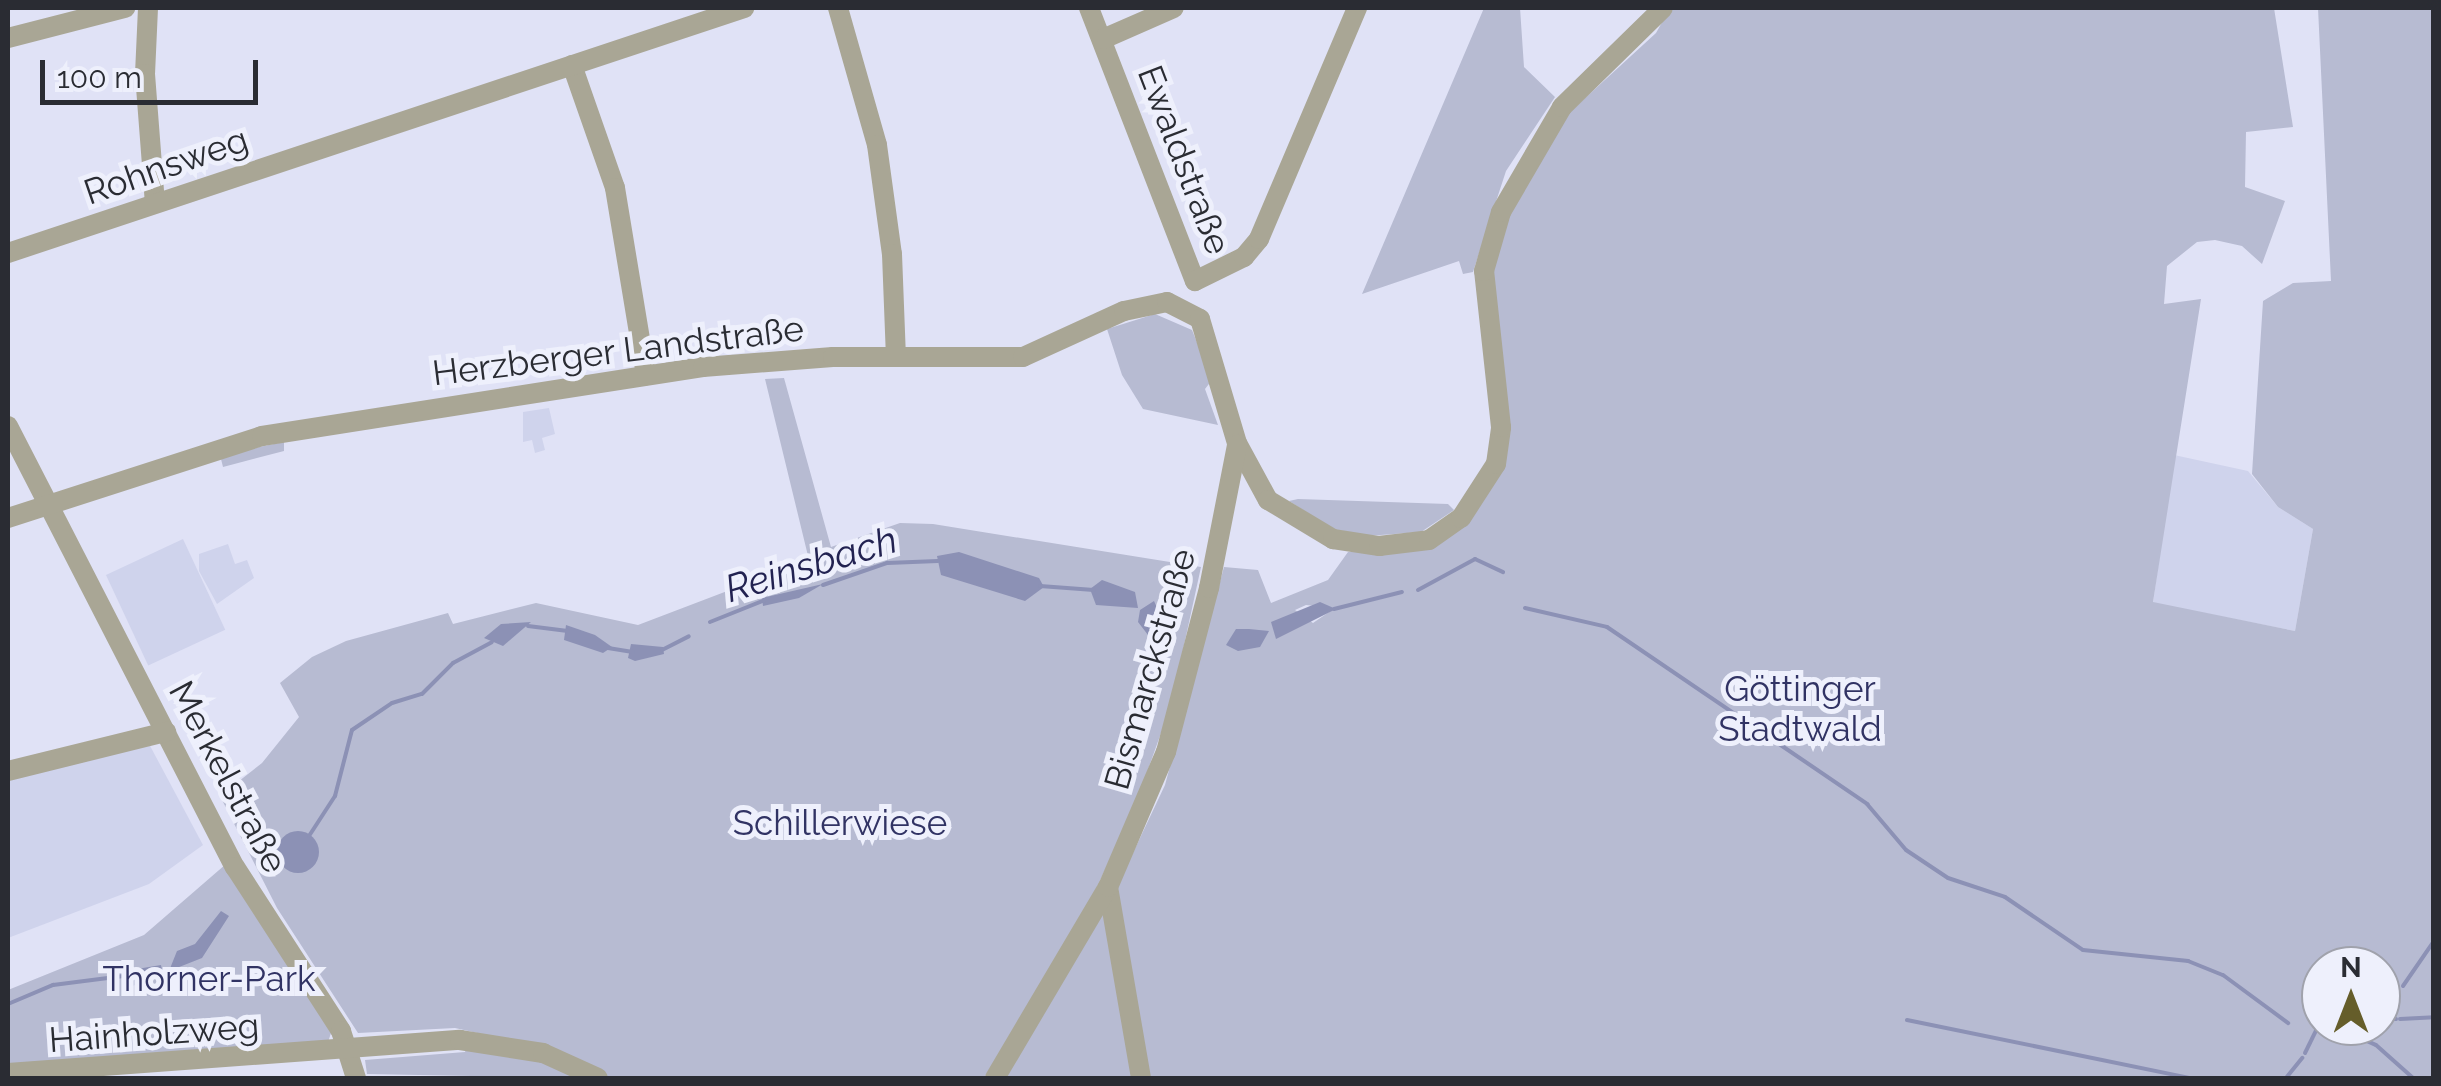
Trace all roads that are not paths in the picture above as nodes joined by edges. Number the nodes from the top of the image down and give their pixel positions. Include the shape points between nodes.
1 (124, 8) edge
2 (148, 8) edge
3 (744, 8) edge
4 (838, 8) edge
5 (1089, 8) edge
6 (1174, 8) edge
7 (1358, 8) edge
8 (1663, 8) edge
9 (8, 38) edge
10 (1103, 39) junction
11 (572, 66) junction
12 (156, 203) junction
13 (8, 253) edge
14 (1196, 281) junction
15 (1184, 305) junction
16 (896, 357) junction
17 (646, 375) junction
18 (8, 426) edge
19 (1237, 443) junction
20 (1268, 500) junction
21 (46, 504) junction
22 (1227, 507) junction
23 (8, 518) edge
24 (166, 732) junction
25 (8, 770) edge
26 (1108, 887) junction
27 (349, 1050) junction
28 (8, 1073) edge
29 (357, 1078) edge
30 (598, 1078) edge
31 (995, 1078) edge
32 (1141, 1078) edge

1 - 9 street
2 - 12 street via 145,74
3 - 11 street, Rohnsweg
4 - 16 street via 877,145 892,254
5 - 10 street, Ewaldstraße
6 - 10 street
7 - 14 street via 1259,239 1244,257
8 - 20 street via 1562,107 1500,212 1484,271 1501,428 1496,464 1474,502 1429,540 1379,546 1309,530
10 - 14 street, Ewaldstraße
11 - 12 street, Rohnsweg
11 - 17 street via 615,188
12 - 13 street, Rohnsweg
14 - 15 street
15 - 16 street, Herzberger Landstraße via 1148,303 1023,357
15 - 19 street via 1206,332
16 - 17 street, Herzberger Landstraße via 769,360
17 - 21 street, Herzberger Landstraße via 262,436
18 - 21 street, Merkelstraße
19 - 20 street
19 - 22 street, Bismarckstraße
20 - 22 street
21 - 23 street, Herzberger Landstraße
21 - 24 street, Merkelstraße
22 - 26 street, Bismarckstraße via 1178,714
24 - 25 street
24 - 27 street, Merkelstraße via 235,867
26 - 31 street, Bismarckstraße
26 - 32 street
27 - 28 street, Hainholzweg
27 - 29 street, Merkelstraße
27 - 30 street, Hainholzweg via 492,1042 542,1052

